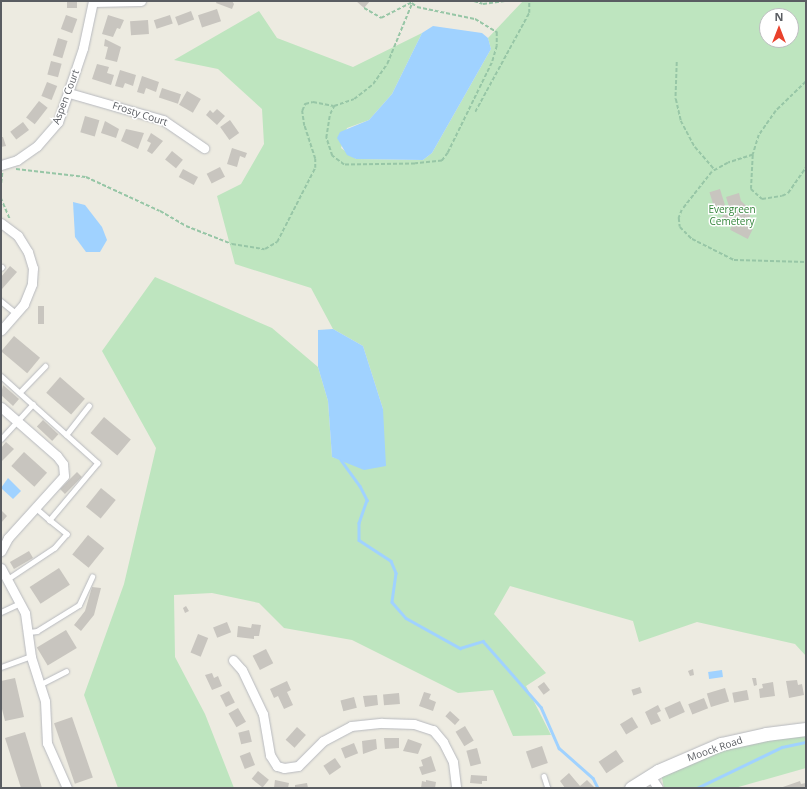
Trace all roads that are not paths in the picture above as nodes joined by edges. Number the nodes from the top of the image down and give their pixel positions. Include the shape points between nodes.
1 (93, 1) edge
2 (141, 1) edge
3 (69, 93) junction
4 (204, 148) dead end
5 (1, 166) edge
6 (1, 223) edge
7 (1, 300) edge
8 (16, 313) junction
9 (1, 330) edge
10 (45, 366) dead end
11 (1, 376) edge
12 (20, 392) junction
13 (33, 404) junction
14 (89, 406) dead end
15 (1, 407) edge
16 (17, 422) junction
17 (66, 435) junction
18 (1, 440) edge
19 (36, 508) junction
20 (50, 520) junction
21 (1, 552) edge
22 (1, 568) edge
23 (92, 577) dead end
24 (6, 581) junction
25 (20, 603) junction
26 (1, 612) edge
27 (29, 632) junction
28 (31, 656) junction
29 (234, 660) dead end
30 (1, 667) edge
31 (66, 671) dead end
32 (40, 684) junction
33 (806, 729) edge
34 (544, 776) dead end
35 (650, 776) junction
36 (67, 788) edge
37 (456, 788) edge
38 (548, 788) edge
39 (631, 788) edge
40 (658, 788) edge

1 - 2 street
1 - 3 street, Aspen Court via 91,20
3 - 4 street, Frosty Court via 163,120
3 - 5 street, Aspen Court via 58,122 48,135 37,146
6 - 8 street via 18,236 28,252 33,268 32,284 24,304
7 - 8 lane
8 - 9 street
10 - 12 lane
11 - 12 lane
12 - 13 lane
13 - 16 lane
13 - 17 lane
14 - 17 lane
15 - 16 street
16 - 18 lane
16 - 19 street via 58,456 63,464 64,476
17 - 20 lane via 98,464
19 - 20 lane
19 - 21 street via 8,538
20 - 24 lane via 67,534 55,548
22 - 24 street
23 - 27 lane via 79,605 37,631
24 - 25 street
25 - 26 lane
25 - 27 street via 26,613
27 - 28 street
28 - 30 lane
28 - 32 street
29 - 37 street via 242,670 263,714 270,755 277,766 298,766 323,741 351,726 382,723 414,724 432,730 443,742 453,762
31 - 32 lane
32 - 36 street via 45,701 47,743
33 - 35 main road, Moock Road via 766,734 722,744
34 - 38 lane
35 - 39 main road, Moock Road
35 - 40 street

